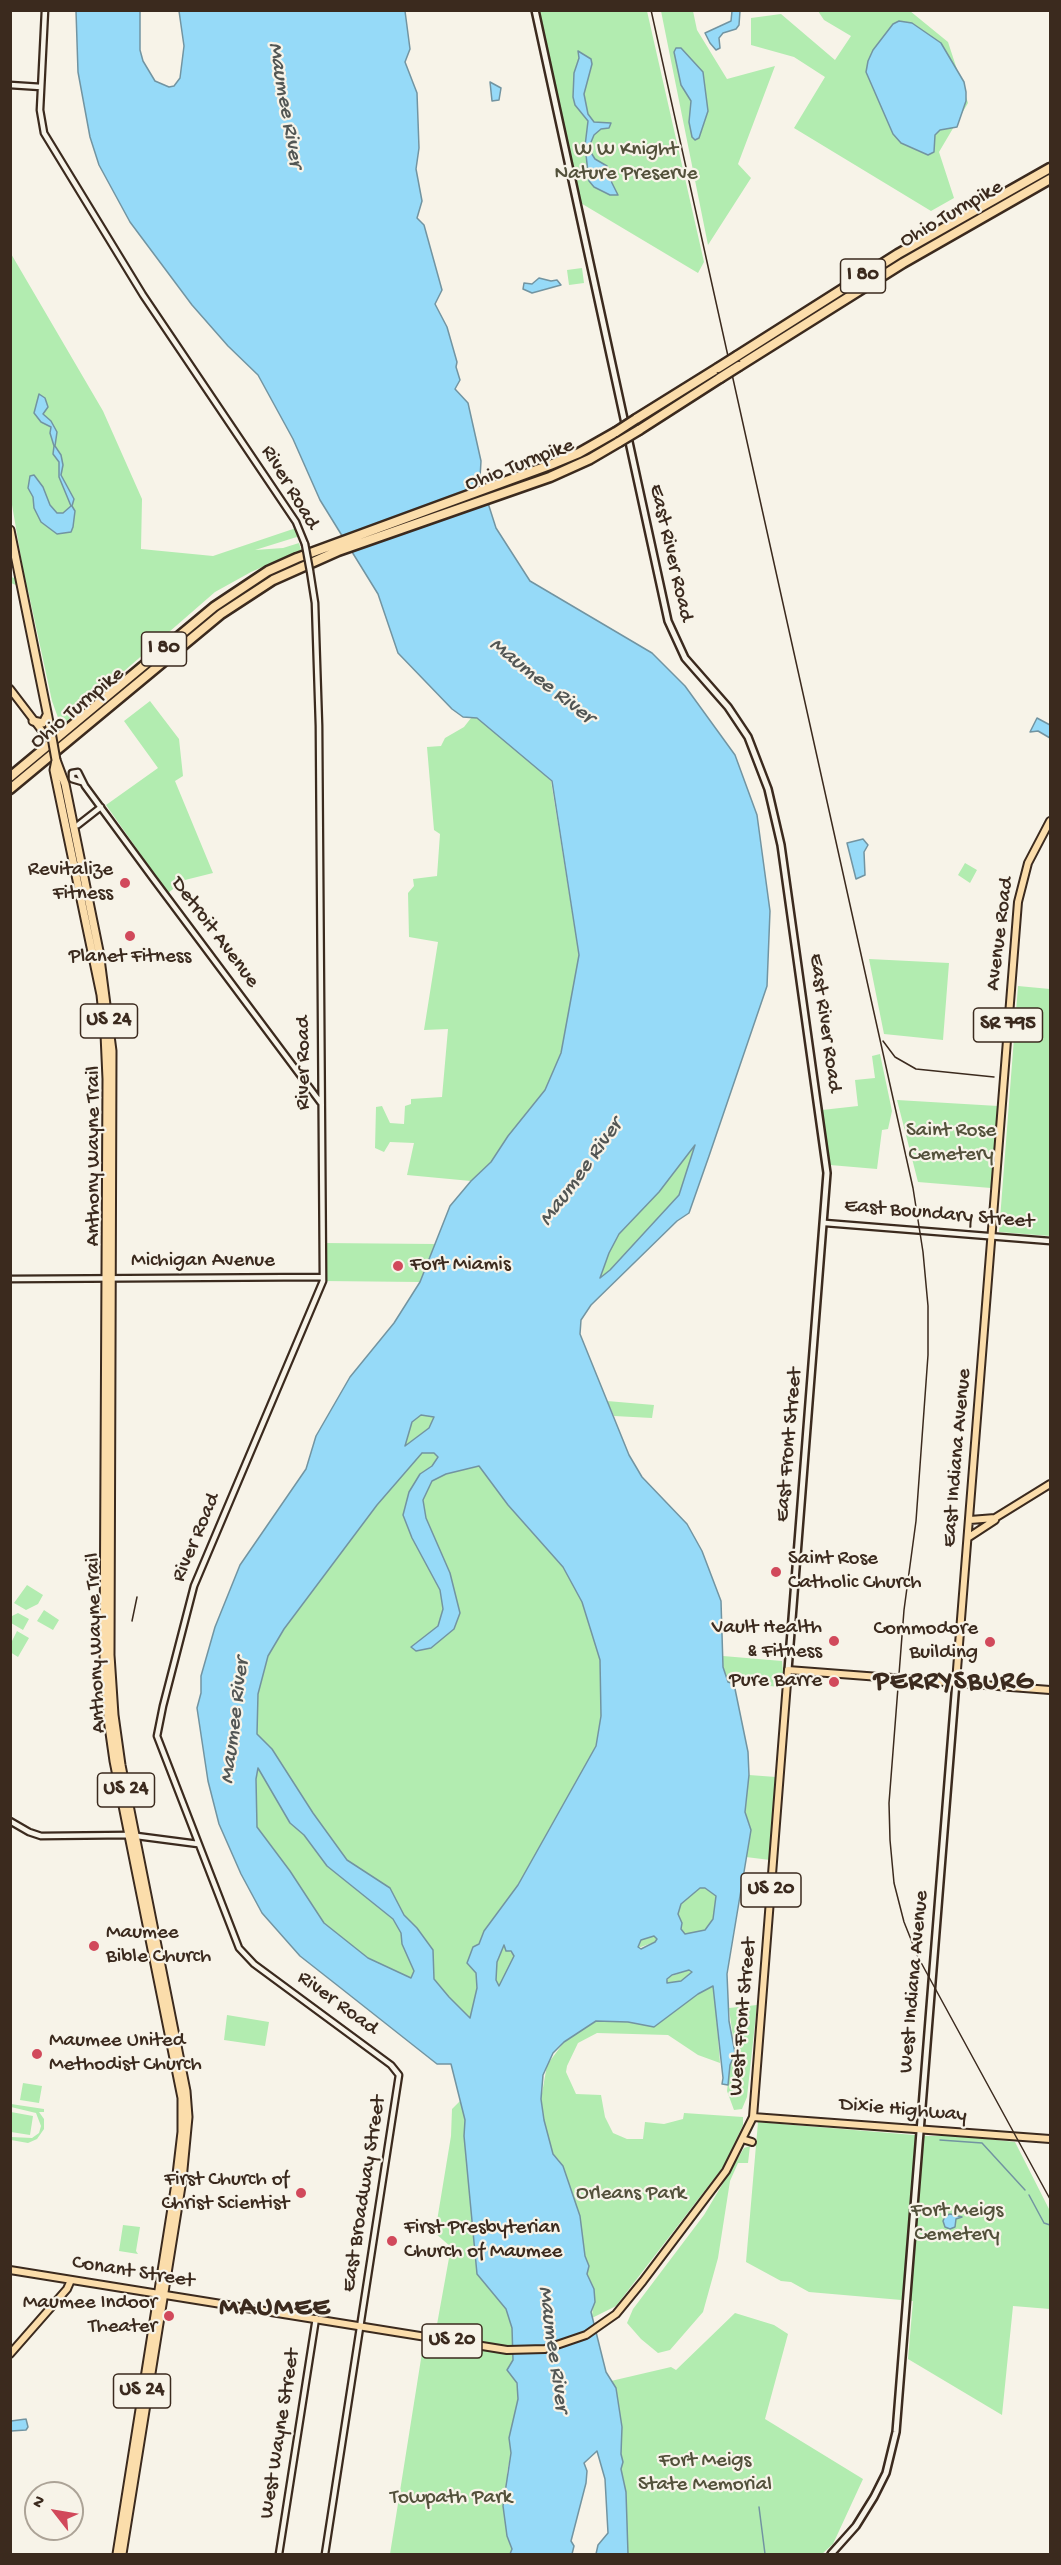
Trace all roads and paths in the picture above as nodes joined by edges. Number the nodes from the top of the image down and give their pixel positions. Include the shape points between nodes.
1 (45, 10) edge
2 (535, 10) edge
3 (10, 85) edge
4 (41, 87) junction
5 (1050, 168) edge
6 (1050, 179) edge
7 (507, 487) junction
8 (10, 530) edge
9 (335, 548) junction
10 (10, 688) edge
11 (48, 712) junction
12 (33, 721) junction
13 (48, 734) junction
14 (58, 769) junction
15 (10, 777) edge
16 (82, 782) dead end
17 (10, 789) edge
18 (100, 807) junction
19 (1050, 821) edge
20 (77, 822) junction
21 (105, 954) dead end
22 (107, 1002) junction
23 (322, 1103) junction
24 (825, 1223) junction
25 (993, 1236) junction
26 (1050, 1240) edge
27 (323, 1277) junction
28 (10, 1279) edge
29 (109, 1279) junction
30 (1050, 1484) edge
31 (1003, 1514) junction
32 (970, 1520) junction
33 (969, 1538) junction
34 (788, 1670) junction
35 (956, 1682) junction
36 (1050, 1690) edge
37 (10, 1821) edge
38 (132, 1835) junction
39 (198, 1844) junction
40 (396, 2069) joint
41 (753, 2117) junction
42 (920, 2129) junction
43 (742, 2139) junction
44 (1050, 2139) edge
45 (752, 2142) dead end
46 (10, 2270) edge
47 (71, 2280) junction
48 (160, 2294) junction
49 (316, 2318) junction
50 (361, 2325) junction
51 (10, 2354) edge
52 (117, 2554) edge
53 (122, 2554) edge
54 (279, 2554) edge
55 (325, 2554) edge
56 (831, 2554) edge

1 - 4 street, River Road
2 - 24 main road, East River Road via 668,621 685,658 726,704 748,737 773,808 825,1148
3 - 4 street
4 - 23 street, River Road, bridge via 41,126 65,171 143,295 296,522 305,544 315,603 319,717
5 - 7 highway, Ohio Turnpike / I 80, bridge via 935,233 616,432
6 - 7 highway, Ohio Turnpike / I 80, bridge via 781,339 619,442 572,467
7 - 9 highway, Ohio Turnpike / I 80
8 - 11 highway, Anthony Wayne Trail
9 - 15 highway, Ohio Turnpike / I 80 via 297,558 241,587
9 - 17 highway, Ohio Turnpike / I 80 via 273,580 221,614
10 - 12 main road
11 - 12 highway via 43,723
11 - 13 highway, Anthony Wayne Trail
12 - 13 main road
13 - 14 highway, Anthony Wayne Trail / US 24, bridge
14 - 20 highway, Anthony Wayne Trail / US 24
14 - 29 highway, Anthony Wayne Trail / US 24 via 105,1034
16 - 18 street, Detroit Avenue
18 - 20 street
18 - 23 street, Detroit Avenue
19 - 25 main road, Avenue Road / SR 795 via 1028,863 1018,902
20 - 22 highway, Anthony Wayne Trail / US 24
21 - 22 highway
22 - 29 highway, Anthony Wayne Trail / US 24 via 112,1071
23 - 27 street, River Road
24 - 25 street, East Boundary Street
24 - 34 main road, East Front Street
25 - 26 street, East Boundary Street
25 - 32 main road, East Indiana Avenue / SR 795
27 - 29 street, Michigan Avenue
27 - 39 street, River Road via 194,1586 161,1715 158,1740
28 - 29 street, Michigan Avenue
29 - 38 highway, Anthony Wayne Trail / US 24 via 110,1655 117,1738
30 - 31 main road
31 - 32 main road
31 - 33 main road
32 - 33 main road, East Indiana Avenue
33 - 35 main road, East Indiana Avenue
34 - 35 main road
34 - 41 main road, West Front Street / US 20
35 - 36 main road
35 - 42 main road, West Indiana Avenue
37 - 38 street via 41,1836
38 - 39 street
38 - 48 highway, Anthony Wayne Trail / US 24 via 188,2117 182,2180
39 - 40 street, River Road via 237,1945 245,1956
40 - 50 street, East Broadway Street via 399,2080
41 - 42 main road, Dixie Highway
41 - 43 main road, US 20
42 - 44 main road, Dixie Highway
42 - 56 main road, West Indiana Avenue via 893,2446 886,2473 869,2507
43 - 45 main road
43 - 50 main road, Conant Street / US 20 via 726,2171 629,2300 603,2324 577,2339 529,2351 498,2349
46 - 47 main road, Conant Street / US 20
47 - 48 main road, Conant Street / US 20
47 - 51 main road
48 - 49 main road, Conant Street / US 20
48 - 52 highway, Anthony Wayne Trail / US 24
48 - 53 highway, Anthony Wayne Trail / US 24
49 - 50 main road, Conant Street / US 20
49 - 54 street, West Wayne Street
50 - 55 street, East Broadway Street

